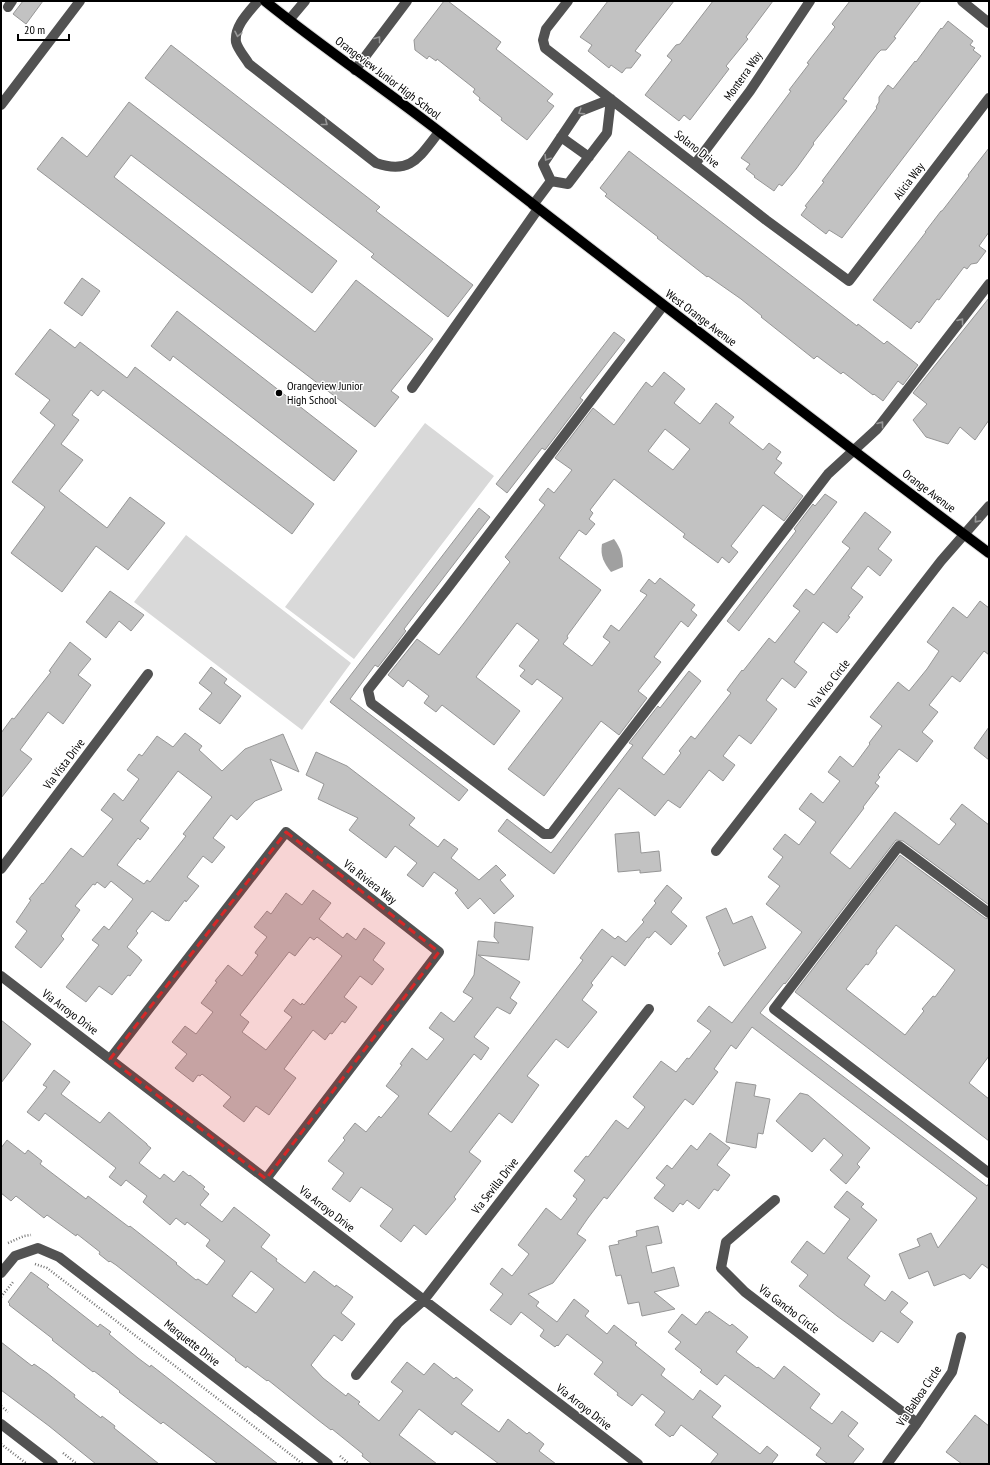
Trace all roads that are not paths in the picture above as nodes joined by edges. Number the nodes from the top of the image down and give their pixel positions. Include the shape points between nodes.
1 (80, 1) edge
2 (258, 1) edge
3 (265, 1) edge
4 (305, 1) edge
5 (407, 1) edge
6 (568, 1) edge
7 (810, 1) edge
8 (962, 1) edge
9 (289, 20) junction
10 (989, 22) edge
11 (355, 70) junction
12 (989, 98) edge
13 (611, 99) junction
14 (1, 105) edge
15 (439, 132) junction
16 (561, 137) junction
17 (589, 157) junction
18 (695, 164) junction
19 (551, 181) junction
20 (536, 207) junction
21 (849, 281) joint
22 (989, 284) edge
23 (663, 306) junction
24 (412, 388) dead end
25 (853, 451) junction
26 (989, 506) edge
27 (964, 535) junction
28 (989, 553) edge
29 (148, 674) dead end
30 (716, 851) dead end
31 (1, 869) edge
32 (989, 913) edge
33 (1, 976) edge
34 (649, 1009) dead end
35 (110, 1059) junction
36 (989, 1173) edge
37 (266, 1179) junction
38 (775, 1200) dead end
39 (1, 1273) edge
40 (424, 1300) junction
41 (961, 1337) dead end
42 (356, 1375) dead end
43 (918, 1423) junction
44 (1, 1424) edge
45 (53, 1464) edge
46 (328, 1464) edge
47 (638, 1464) edge
48 (887, 1464) edge

1 - 14 street
2 -> 15 street via 241,22 237,33 236,42 249,64 376,164 389,168 411,163
3 - 9 main road, Orangeview Junior High School
4 - 9 street
11 -> 5 street
6 - 13 street, Solano Drive via 546,30 543,40 545,48
7 - 18 street, Monterra Way via 750,91
8 - 10 street
9 - 11 main road, Orangeview Junior High School
11 - 15 main road, Orangeview Junior High School
12 - 21 street, Alicia Way
13 -> 16 street via 578,112
13 - 17 street via 607,133
13 - 18 street, Solano Drive
15 - 20 main road, Orangeview Junior High School
16 - 17 street
16 -> 19 street via 543,164
17 - 19 street via 568,184
18 - 21 street, Solano Drive
19 - 20 street
20 - 23 main road, West Orange Avenue
20 - 24 street
25 -> 22 street via 877,429
23 - 25 main road, West Orange Avenue
23 - 25 street via 368,690 371,703 544,834 551,834 828,474
25 - 27 main road, Orange Avenue
26 -> 27 street, Via Vico Circle
27 - 28 main road, Orange Avenue
27 - 30 street, Via Vico Circle via 941,561
29 - 31 street, Via Vista Drive
32 - 36 street via 899,846 774,1009
33 - 35 street, Via Arroyo Drive
34 - 40 street, Via Sevilla Drive
35 - 37 street, Via Arroyo Drive
35 - 37 street, Via Riviera Way via 286,832 439,952
37 - 40 street, Via Arroyo Drive
38 - 43 street, Via Gancho Circle via 726,1242 721,1268 745,1292
39 - 46 street, Marquette Drive via 15,1256 38,1248 60,1257
40 - 42 street, Via Sevilla Drive via 398,1323
40 - 47 street, Via Arroyo Drive
41 - 43 street, Via Balboa Circle via 952,1372
43 - 48 street, Via Balboa Circle
44 - 45 street

